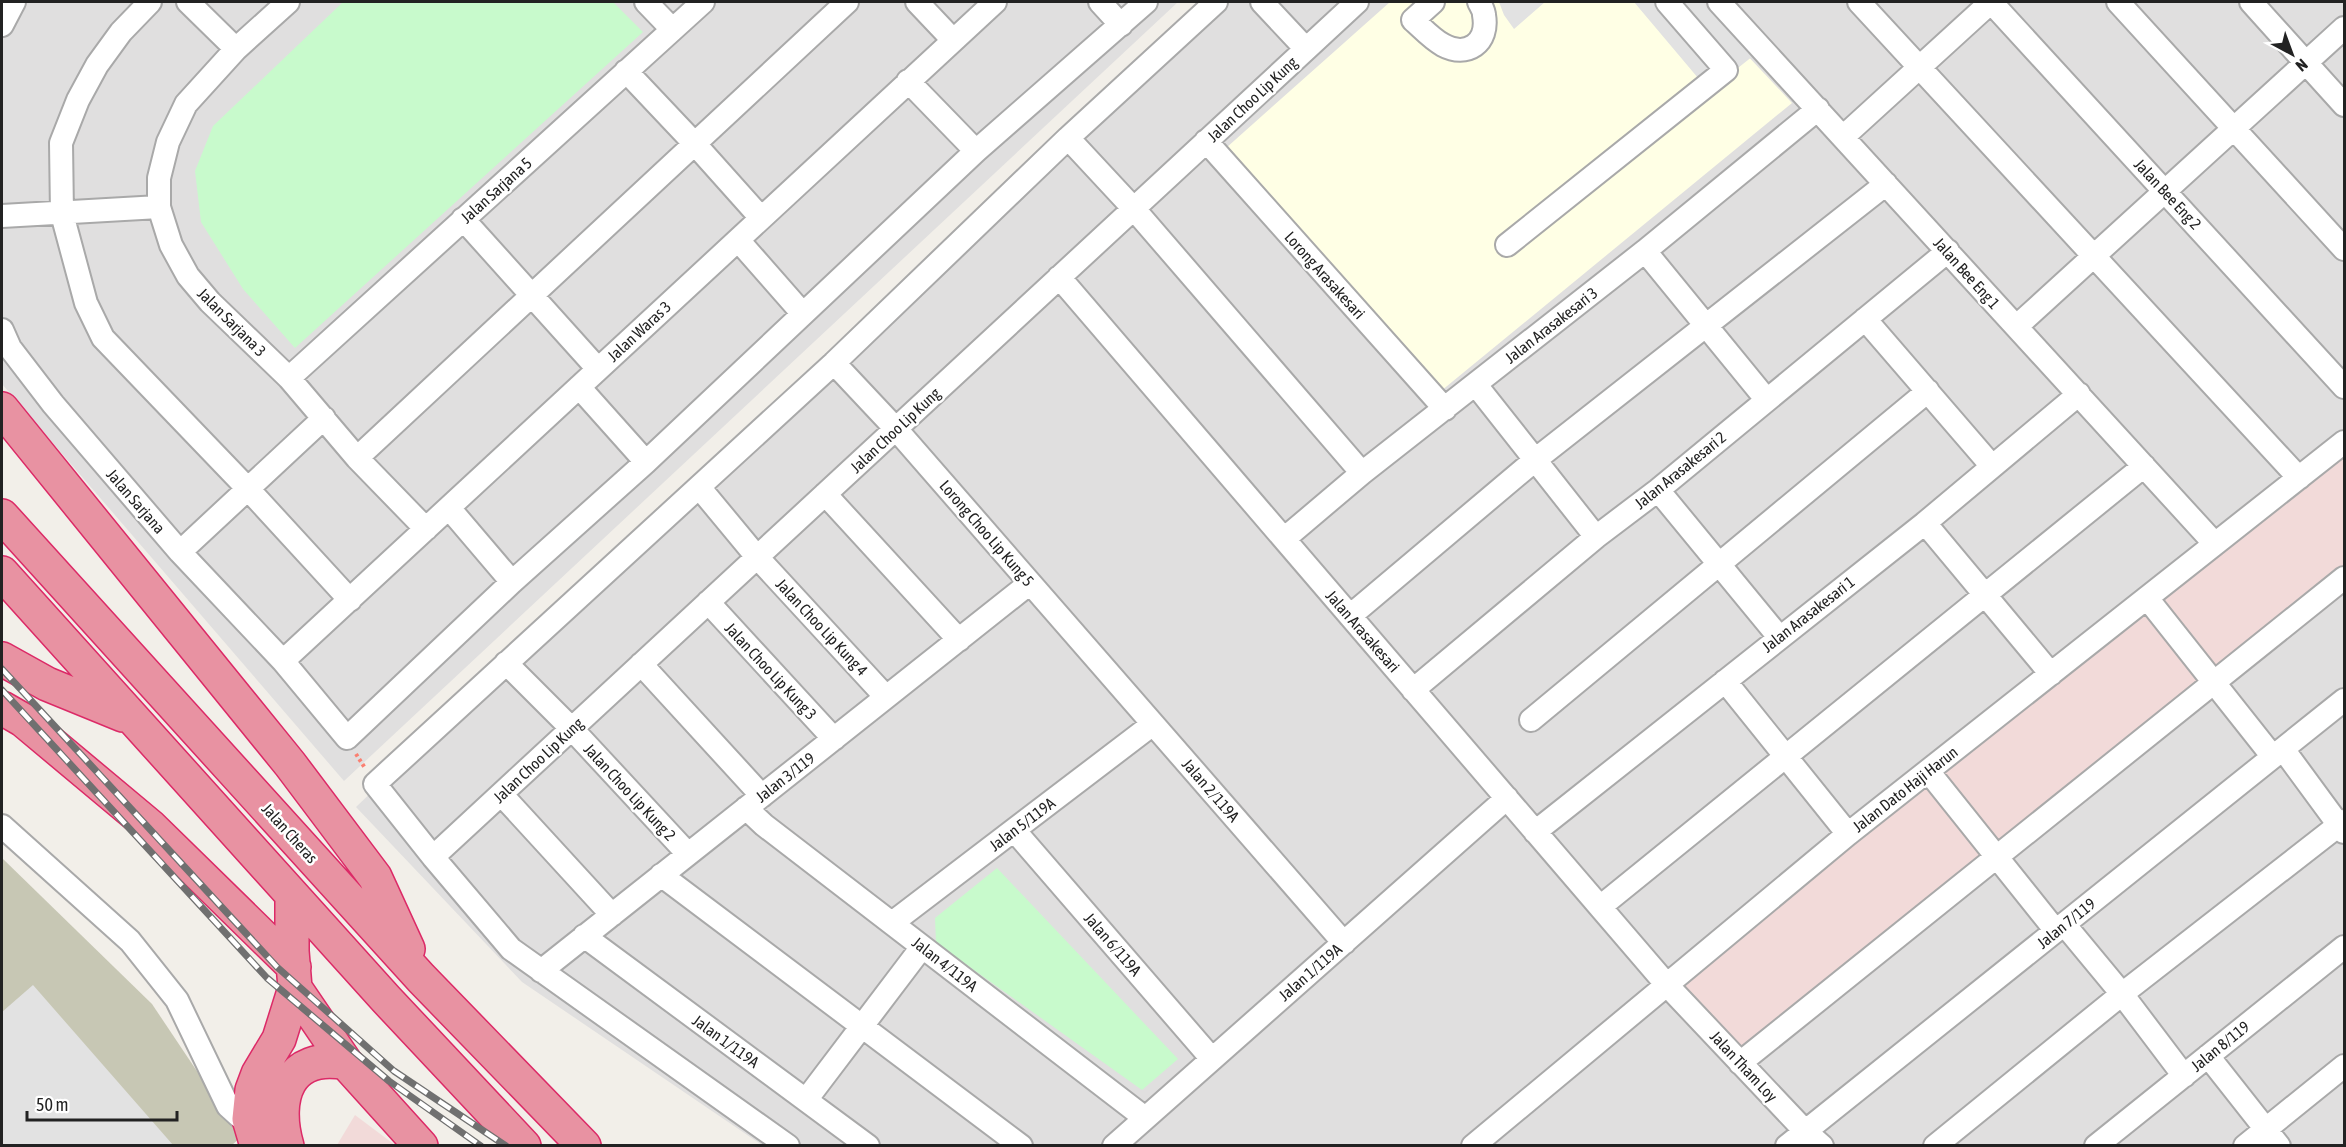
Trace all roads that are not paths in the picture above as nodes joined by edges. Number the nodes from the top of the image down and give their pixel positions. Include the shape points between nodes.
1 (14, 2) edge
2 (150, 2) edge
3 (188, 2) edge
4 (288, 2) edge
5 (646, 2) edge
6 (703, 2) edge
7 (847, 2) edge
8 (917, 2) edge
9 (995, 2) edge
10 (1100, 2) edge
11 (1146, 2) edge
12 (1216, 2) edge
13 (1262, 2) edge
14 (1357, 2) edge
15 (1433, 2) edge
16 (1479, 2) edge
17 (1667, 2) edge
18 (1719, 2) edge
19 (1859, 2) edge
20 (1991, 2) edge
21 (2118, 2) edge
22 (2251, 2) edge
23 (2, 25) edge
24 (1121, 25) junction
25 (2344, 28) edge
26 (672, 29) junction
27 (953, 40) junction
28 (236, 49) junction
29 (1306, 49) junction
30 (2306, 63) junction
31 (1920, 67) junction
32 (626, 72) junction
33 (908, 81) junction
34 (2344, 105) edge
35 (1818, 110) junction
36 (2234, 128) junction
37 (1843, 137) junction
38 (1068, 138) junction
39 (1206, 141) junction
40 (694, 143) junction
41 (976, 151) junction
42 (1886, 184) junction
43 (2165, 192) junction
44 (159, 207) junction
45 (1134, 209) junction
46 (62, 214) junction
47 (2, 216) edge
48 (761, 218) junction
49 (463, 219) junction
50 (738, 240) junction
51 (1507, 245) dead end
52 (2344, 249) edge
53 (1645, 251) junction
54 (1948, 251) junction
55 (2094, 256) junction
56 (1059, 277) junction
57 (531, 297) junction
58 (803, 314) junction
59 (1865, 319) junction
60 (1706, 327) junction
61 (2017, 327) junction
62 (2, 330) edge
63 (834, 363) junction
64 (598, 369) junction
65 (289, 378) junction
66 (1476, 385) junction
67 (579, 387) junction
68 (2344, 387) edge
69 (1928, 391) junction
70 (2079, 394) junction
71 (1766, 399) junction
72 (2, 409) edge
73 (1445, 409) junction
74 (324, 418) junction
75 (896, 429) junction
76 (2344, 442) edge
77 (357, 458) junction
78 (1535, 460) junction
79 (646, 462) junction
80 (1991, 465) junction
81 (2144, 466) junction
82 (1362, 473) junction
83 (2299, 478) junction
84 (699, 487) junction
85 (249, 489) junction
86 (1658, 490) junction
87 (825, 495) junction
88 (449, 508) junction
89 (6, 518) edge
90 (1925, 522) junction
91 (426, 529) junction
92 (1596, 537) junction
93 (1284, 539) junction
94 (2215, 544) junction
95 (180, 552) junction
96 (757, 557) junction
97 (1719, 564) junction
98 (2, 573) edge
99 (2344, 578) edge
100 (512, 582) junction
101 (1030, 583) junction
102 (1986, 596) junction
103 (2147, 598) junction
104 (350, 600) junction
105 (708, 602) junction
106 (1350, 616) junction
107 (1079, 637) joint
108 (1779, 638) junction
109 (959, 640) junction
110 (2, 659) edge
111 (283, 661) junction
112 (506, 663) junction
113 (641, 664) junction
114 (2050, 674) junction
115 (1725, 681) junction
116 (2214, 683) junction
117 (1413, 690) junction
118 (886, 697) junction
119 (2344, 700) edge
120 (2, 708) edge
121 (131, 718) junction
122 (1531, 720) dead end
123 (1153, 724) junction
124 (572, 729) junction
125 (834, 739) junction
126 (2278, 753) junction
127 (1786, 756) junction
128 (1928, 771) junction
129 (501, 794) junction
130 (1507, 798) junction
131 (754, 802) junction
132 (2, 826) edge
133 (2343, 826) edge
134 (1014, 830) junction
135 (1535, 832) junction
136 (1848, 834) junction
137 (688, 855) junction
138 (433, 857) junction
139 (1997, 857) junction
140 (662, 875) junction
141 (292, 895) junction
142 (223, 898) junction
143 (1600, 907) junction
144 (612, 915) junction
145 (892, 923) junction
146 (2060, 927) junction
147 (584, 936) junction
148 (1344, 942) junction
149 (922, 946) junction
150 (2344, 947) edge
151 (541, 971) junction
152 (294, 978) junction
153 (421, 978) junction
154 (1667, 985) junction
155 (2122, 994) junction
156 (862, 1026) junction
157 (2208, 1056) junction
158 (1212, 1059) junction
159 (1740, 1063) junction
160 (345, 1064) junction
161 (2344, 1066) edge
162 (2184, 1076) junction
163 (806, 1100) junction
164 (1145, 1118) junction
165 (253, 1132) edge
166 (2272, 1137) edge
167 (1813, 1138) edge
168 (287, 1146) edge
169 (421, 1146) edge
170 (524, 1146) edge
171 (584, 1146) edge
172 (788, 1146) edge
173 (868, 1146) edge
174 (1021, 1146) edge
175 (1114, 1146) edge
176 (1473, 1146) edge
177 (1787, 1146) edge
178 (1935, 1146) edge
179 (2096, 1146) edge
180 (2245, 1146) edge

1 - 23 street
2 - 46 street via 121,32 78,100 61,143
3 - 28 street
4 - 28 street, Jalan Sarjana 3
5 - 26 street
6 - 26 street, Jalan Sarjana 5
7 - 40 street
8 - 27 street
9 - 27 street, Jalan Waras 3
10 - 24 street
11 - 24 street
12 - 38 street
13 - 29 street
14 - 29 street, Jalan Choo Lip Kung
15 - 16 street via 1413,20 1442,44 1459,51 1475,46 1484,34
17 - 51 street via 1726,70
18 - 35 street, Jalan Bee Eng 1
19 - 31 street
20 - 31 street
20 - 43 street, Jalan Bee Eng 2
21 - 36 street
22 - 30 street
24 - 41 street
25 - 30 street
26 - 32 street, Jalan Sarjana 5
27 - 33 street, Jalan Waras 3
28 - 44 street, Jalan Sarjana 3 via 186,104 168,142 159,178
29 - 39 street, Jalan Choo Lip Kung
30 - 34 street
30 - 36 street
31 - 37 street
31 - 55 street
32 - 40 street
32 - 49 street, Jalan Sarjana 5
33 - 41 street
33 - 48 street, Jalan Waras 3
35 - 37 street, Jalan Bee Eng 1
35 - 53 street, Jalan Arasakesari 3
36 - 43 street
36 - 52 street
37 - 42 street, Jalan Bee Eng 1
38 - 45 street
38 - 63 street
39 - 45 street, Jalan Choo Lip Kung
39 - 73 street, Lorong Arasakesari
40 - 48 street
40 - 57 street
41 - 58 street
42 - 54 street, Jalan Bee Eng 1
42 - 60 street
43 - 55 street
43 - 68 street, Jalan Bee Eng 2
44 - 46 street
44 - 65 street, Jalan Sarjana 3 via 171,245 188,276
45 - 56 street, Jalan Choo Lip Kung
45 - 82 street
46 - 47 street
46 - 85 street via 86,303 103,338
48 - 50 street, Jalan Waras 3
49 - 57 street
49 - 65 street, Jalan Sarjana 5
50 - 58 street
50 - 64 street, Jalan Waras 3
53 - 60 street
53 - 66 street, Jalan Arasakesari 3
54 - 59 street, Jalan Arasakesari 2
54 - 61 street, Jalan Bee Eng 1
55 - 61 street
55 - 83 street
56 - 75 street, Jalan Choo Lip Kung
56 - 93 street, Jalan Arasakesari
57 - 64 street
57 - 77 street
58 - 79 street
59 - 69 street
59 - 71 street, Jalan Arasakesari 2
60 - 71 street
60 - 78 street
61 - 70 street, Jalan Bee Eng 1
62 - 95 street, Jalan Sarjana via 30,377
63 - 75 street, Lorong Choo Lip Kung 5
63 - 84 street
64 - 67 street, Jalan Waras 3
65 - 74 street, Jalan Sarjana 3
66 - 73 street, Jalan Arasakesari 3
66 - 78 street
67 - 79 street
67 - 88 street, Jalan Waras 3
69 - 80 street
69 - 97 street
70 - 80 street, Jalan Arasakesari 1
70 - 81 street, Jalan Bee Eng 1
71 - 86 street, Jalan Arasakesari 2
72 - 153 highway via 282,755 375,877
73 - 82 street, Jalan Arasakesari 3
74 - 77 street, Jalan Sarjana 3
74 - 85 street
75 - 87 street, Jalan Choo Lip Kung
75 - 101 street, Lorong Choo Lip Kung 5
76 - 83 street, Jalan Dato Haji Harun
77 - 91 street, Jalan Sarjana 3
78 - 92 street
78 - 106 street
79 - 100 street
80 - 90 street, Jalan Arasakesari 1
81 - 94 street, Jalan Bee Eng 1
81 - 102 street
82 - 93 street, Jalan Arasakesari 3
83 - 94 street, Jalan Dato Haji Harun
84 - 96 street, Jalan Choo Lip Kung 4
84 - 112 street
85 - 95 street
85 - 104 street
86 - 92 street, Jalan Arasakesari 2
86 - 97 street
87 - 96 street, Jalan Choo Lip Kung
87 - 109 street
88 - 91 street, Jalan Waras 3
88 - 100 street
89 - 153 highway, Jalan Cheras
90 - 102 street
90 - 108 street, Jalan Arasakesari 1
91 - 104 street, Jalan Waras 3
92 - 117 street, Jalan Arasakesari 2
93 - 106 street, Jalan Arasakesari
94 - 103 street, Jalan Dato Haji Harun
95 - 111 street, Jalan Sarjana
96 - 105 street, Jalan Choo Lip Kung
96 - 118 street, Jalan Choo Lip Kung 4
97 - 108 street
97 - 122 street
98 - 121 highway
99 - 116 street
100 - 111 street, Jalan Sarjana via 346,738
101 - 107 street, Lorong Choo Lip Kung 5
101 - 109 street, Jalan 3/119
102 - 114 street
102 - 127 street
103 - 114 street, Jalan Dato Haji Harun
103 - 116 street
104 - 111 street, Jalan Waras 3
105 - 113 street, Jalan Choo Lip Kung
105 - 125 street, Jalan Choo Lip Kung 3
106 - 117 street, Jalan Arasakesari
107 - 123 street, Jalan 2/119A
108 - 115 street, Jalan Arasakesari 1
109 - 118 street, Jalan 3/119
110 - 121 highway via 47,684
112 - 124 street, Jalan Choo Lip Kung 2
112 - 138 street via 375,784
113 - 124 street, Jalan Choo Lip Kung
113 - 131 street, Jalan 4/119A
114 - 128 street, Jalan Dato Haji Harun
115 - 127 street
115 - 135 street, Jalan Arasakesari 1
116 - 126 street
116 - 139 street
117 - 130 street, Jalan Arasakesari
118 - 125 street, Jalan 3/119
119 - 126 street, Jalan 7/119
120 - 142 highway via 23,720 150,827
121 - 141 highway
123 - 134 street, Jalan 5/119A
123 - 148 street, Jalan 2/119A
124 - 129 street, Jalan Choo Lip Kung
124 - 137 street, Jalan Choo Lip Kung 2
125 - 131 street, Jalan 3/119
126 - 133 street
126 - 146 street, Jalan 7/119
127 - 136 street
127 - 143 street
128 - 136 street, Jalan Dato Haji Harun
128 - 139 street
129 - 138 street, Jalan Choo Lip Kung
129 - 144 street
130 - 135 street, Jalan Arasakesari
130 - 148 street, Jalan 1/119A
131 - 137 street, Jalan 3/119
131 - 145 street, Jalan 4/119A via 764,825
132 - 165 street via 130,941 177,1000 228,1106
133 - 155 street
134 - 145 street, Jalan 5/119A
134 - 158 street, Jalan 6/119A
135 - 143 street, Jalan Arasakesari
136 - 154 street, Jalan Dato Haji Harun
137 - 140 street, Jalan 3/119
138 - 151 street via 511,949
139 - 146 street
139 - 159 street
140 - 144 street, Jalan 3/119
140 - 156 street
141 - 142 highway
141 - 152 highway
141 - 170 highway
142 - 152 highway
143 - 154 street, Jalan Arasakesari
144 - 147 street, Jalan 3/119
145 - 149 street, Jalan 4/119A
146 - 155 street
146 - 167 street, Jalan 7/119
147 - 151 street, Jalan 3/119
147 - 163 street, Jalan 1/119A
148 - 158 street, Jalan 1/119A
149 - 156 street
149 - 164 street, Jalan 4/119A
150 - 157 street, Jalan 8/119
151 - 172 street
152 - 160 highway
152 - 165 highway via 279,1039 252,1090
153 - 171 highway, Jalan Cheras
154 - 159 street, Jalan Tham Loy
154 - 176 street, Jalan Dato Haji Harun
155 - 162 street
155 - 178 street
156 - 163 street
156 - 174 street
157 - 162 street, Jalan 8/119
157 - 166 street
158 - 164 street, Jalan 1/119A
159 - 167 street, Jalan Tham Loy
160 - 168 highway via 329,1060 312,1063 297,1073 287,1087 282,1116
160 - 169 highway
161 - 166 street
162 - 179 street, Jalan 8/119
163 - 173 street, Jalan 1/119A
164 - 175 street, Jalan 1/119A
166 - 180 street
167 - 177 street, Jalan 7/119

